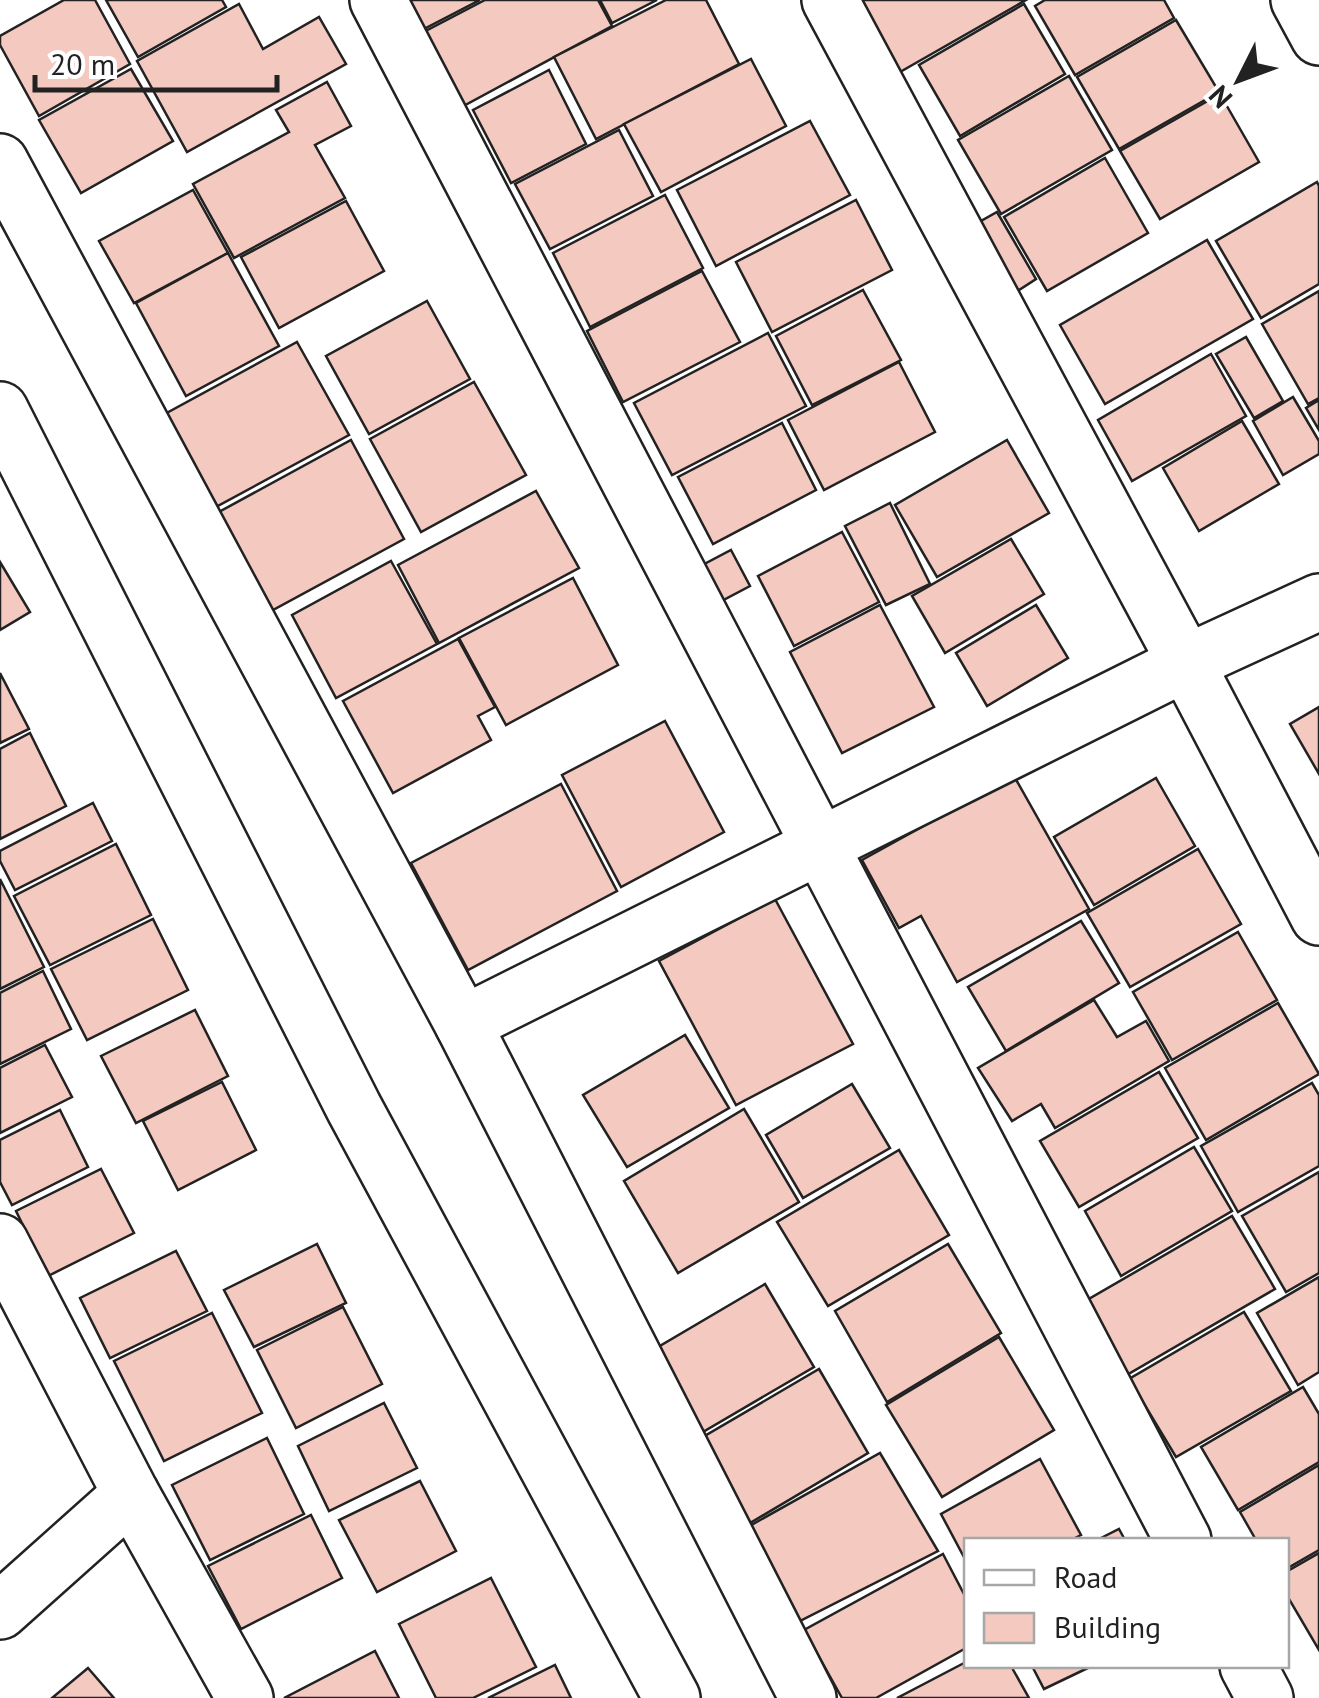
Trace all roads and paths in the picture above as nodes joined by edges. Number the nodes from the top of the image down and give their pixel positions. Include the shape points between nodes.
1 (378, 0) edge
2 (830, 0) edge
3 (1299, 0) edge
4 (1319, 37) edge
5 (0, 162) edge
6 (0, 410) edge
7 (1319, 602) edge
8 (1186, 662) junction
9 (820, 845) junction
10 (1319, 917) edge
11 (463, 1024) junction
12 (0, 1242) edge
13 (131, 1494) junction
14 (1182, 1538) edge
15 (0, 1611) edge
16 (1249, 1668) edge
17 (245, 1698) edge
18 (672, 1698) edge
19 (808, 1698) edge
20 (1266, 1698) edge

1 - 9 street
2 - 8 street
3 - 4 street
5 - 11 street
6 - 18 street via 354,1108
7 - 8 street
8 - 9 street
8 - 10 street
9 - 11 street
9 - 14 street
11 - 19 street
12 - 13 street
13 - 15 street
13 - 17 street
16 - 20 street

